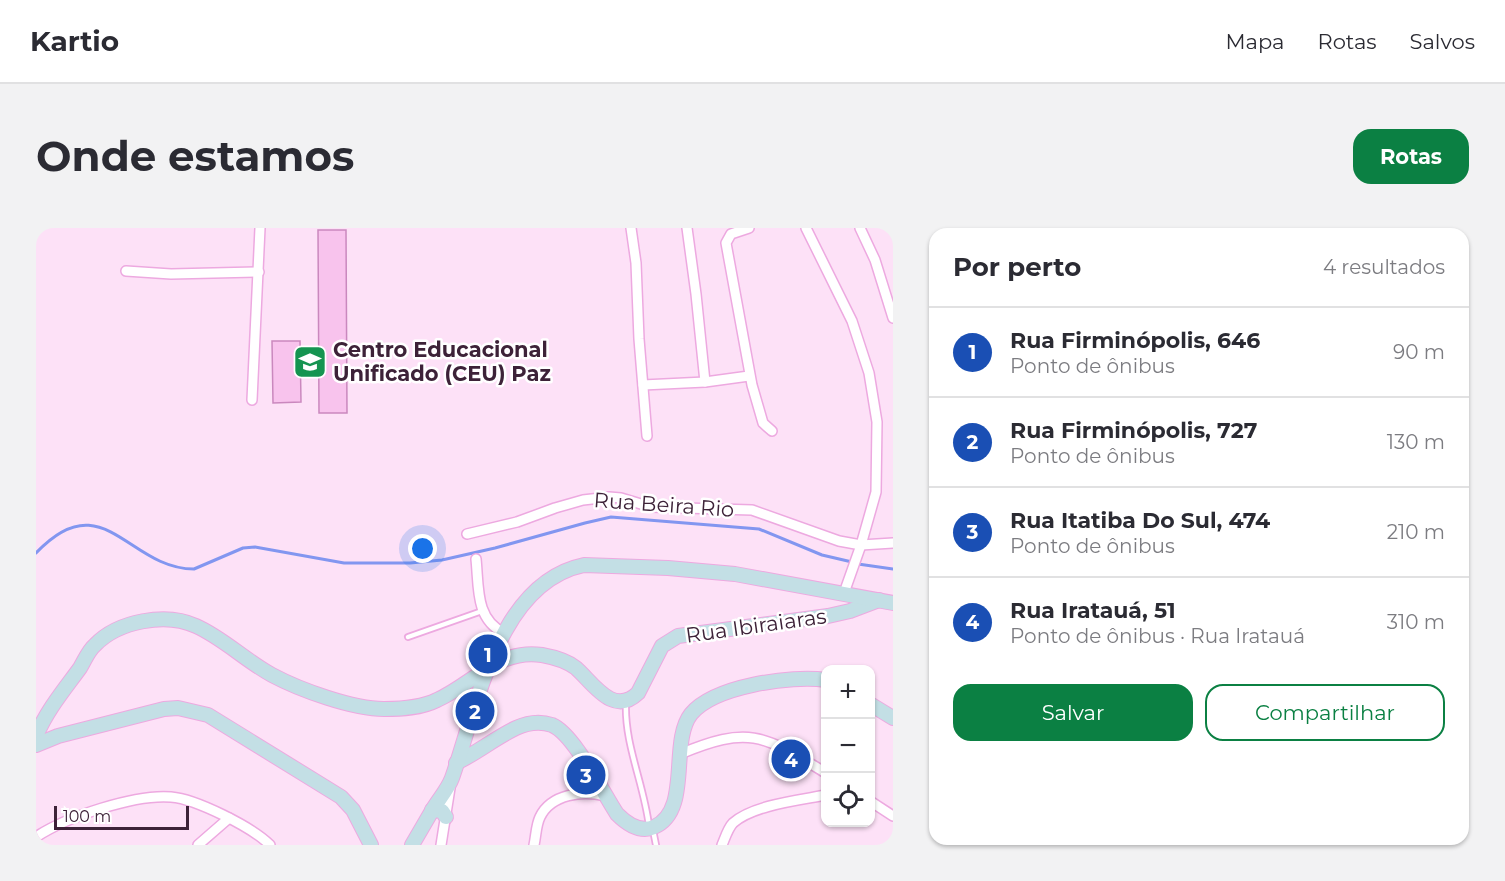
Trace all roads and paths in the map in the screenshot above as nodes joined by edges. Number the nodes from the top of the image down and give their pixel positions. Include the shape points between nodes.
1 (260, 228) edge
2 (631, 228) edge
3 (687, 228) edge
4 (749, 228) edge
5 (806, 228) edge
6 (860, 228) edge
7 (126, 271) dead end
8 (259, 272) junction
9 (893, 318) edge
10 (749, 376) junction
11 (705, 382) junction
12 (643, 385) junction
13 (252, 400) dead end
14 (772, 431) dead end
15 (647, 436) dead end
16 (467, 534) dead end
17 (893, 543) edge
18 (861, 545) junction
19 (476, 559) dead end
20 (845, 589) junction
21 (860, 602) junction
22 (886, 602) edge
23 (482, 611) junction
24 (843, 612) junction
25 (504, 633) junction
26 (408, 637) dead end
27 (490, 666) junction
28 (821, 680) edge
29 (626, 700) junction
30 (875, 707) edge
31 (893, 718) edge
32 (36, 736) edge
33 (36, 745) edge
34 (487, 745) junction
35 (461, 747) junction
36 (680, 754) junction
37 (456, 763) junction
38 (821, 771) edge
39 (451, 780) junction
40 (605, 796) junction
41 (821, 796) edge
42 (875, 804) edge
43 (432, 810) junction
44 (893, 816) edge
45 (446, 817) junction
46 (229, 818) junction
47 (651, 828) junction
48 (36, 837) edge
49 (198, 845) edge
50 (270, 845) edge
51 (371, 845) edge
52 (412, 845) edge
53 (441, 845) edge
54 (534, 845) edge
55 (656, 845) edge
56 (722, 845) edge

1 - 8 street
2 - 12 street
3 - 11 street
4 - 10 street via 730,234 726,243
5 - 18 street via 852,321 872,386 877,422 877,485
6 - 9 street via 875,260
7 - 8 street
8 - 13 street
10 - 11 street
10 - 14 street via 764,423
11 - 12 street
12 - 15 street
16 - 18 street, Rua Beira Rio via 576,502 609,497 651,507 752,510
17 - 18 street, Rua Beira Rio
18 - 20 street
19 - 23 street
20 - 21 main road
20 - 24 main road
20 - 25 main road via 699,570 584,565 535,591
21 - 22 main road
21 - 24 main road, Rua Ibiraiaras
23 - 25 street via 494,628
23 - 26 lane
24 - 29 main road, Rua Ibiraiaras via 678,636 662,646 643,685 633,698
25 - 27 main road
27 - 29 main road via 517,655 551,657 575,668 608,697
27 - 32 main road via 429,704 400,709 361,708 273,675 185,621 141,622 116,630 93,646
27 - 35 main road
28 - 36 main road via 777,681 734,690 703,702 683,728
29 - 47 lane via 630,738
30 - 31 main road
33 - 51 main road via 164,709 198,712 222,722 341,797 353,810
34 - 35 main road
34 - 37 main road
34 - 40 main road via 530,723 553,726 572,743
35 - 37 main road
36 - 38 street via 722,738 759,738
36 - 47 main road via 672,807 662,823
37 - 39 main road
39 - 43 main road
39 - 45 street
40 - 47 main road via 624,820 638,828
40 - 54 street via 585,793 564,796 552,803 540,818
41 - 56 street via 748,815 733,824
42 - 44 street
43 - 45 main road via 439,809
43 - 52 main road
45 - 53 street
46 - 48 street via 182,799 148,798 57,825
46 - 49 street
46 - 50 street
47 - 55 lane

